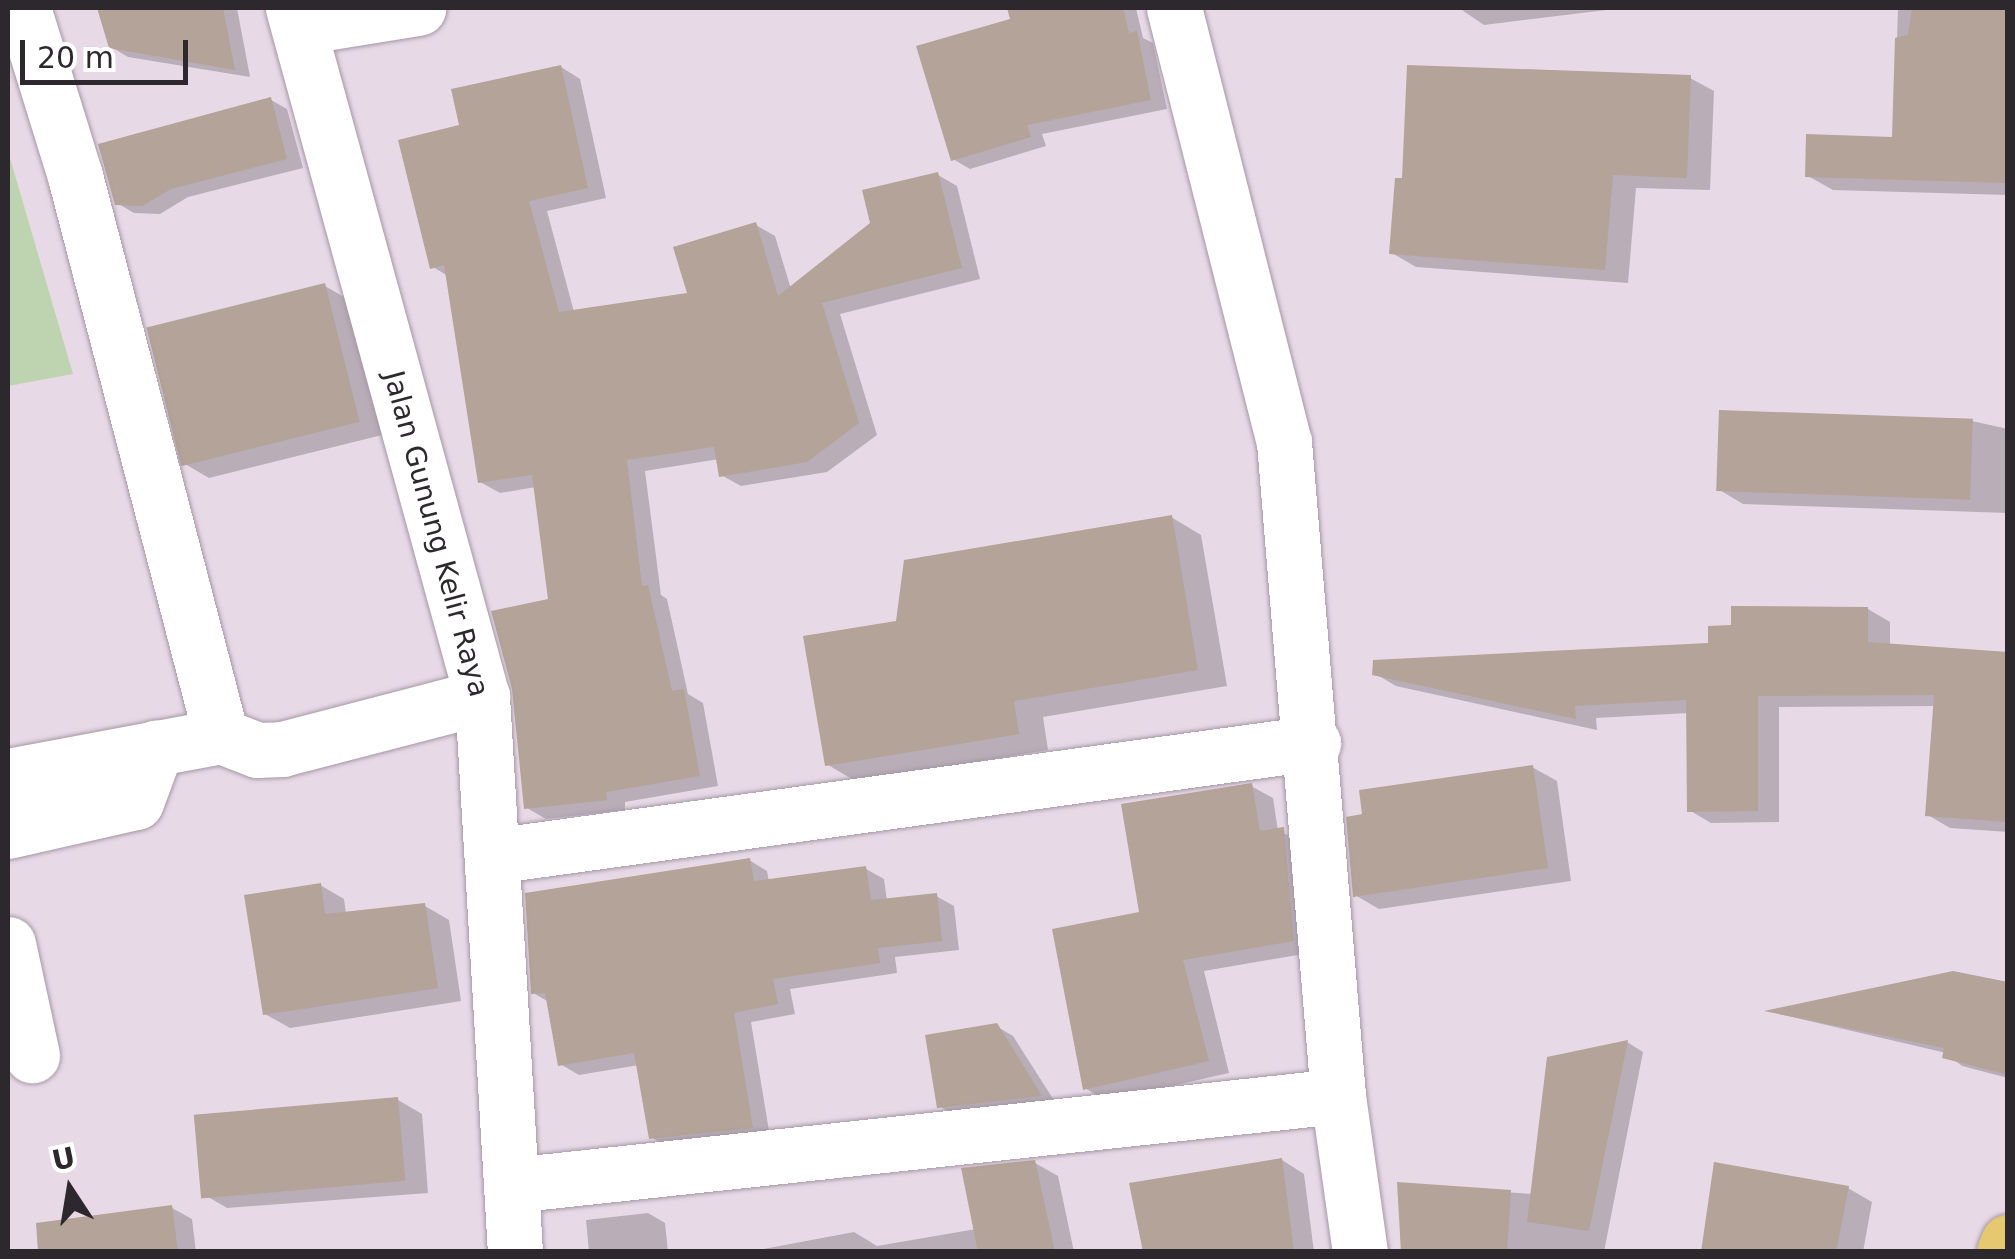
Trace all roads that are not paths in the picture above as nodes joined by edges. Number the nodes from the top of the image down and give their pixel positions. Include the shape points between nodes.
1 (23, 8) edge
2 (418, 8) edge
3 (1174, 8) edge
4 (296, 17) edge
5 (485, 735) junction
6 (221, 736) junction
7 (1314, 743) junction
8 (150, 768) junction
9 (8, 776) edge
10 (8, 831) edge
11 (492, 856) junction
12 (8, 944) edge
13 (32, 1055) dead end
14 (1338, 1096) junction
15 (512, 1185) junction
16 (2008, 1242) edge
17 (515, 1252) edge
18 (1360, 1252) edge
19 (2004, 1252) edge

1 - 6 street via 75,176
2 - 4 street
3 - 7 street via 1284,442
4 - 5 street, Jalan Gunung Kelir Raya
5 - 6 street via 257,750
5 - 11 street, Jalan Gunung Kelir Raya
6 - 8 street
7 - 11 street
7 - 14 street
8 - 9 street
8 - 10 street via 126,807
11 - 15 street, Jalan Gunung Kelir Raya
12 - 13 street
14 - 15 street
14 - 18 street
15 - 17 street, Jalan Gunung Kelir Raya
16 - 19 main road

